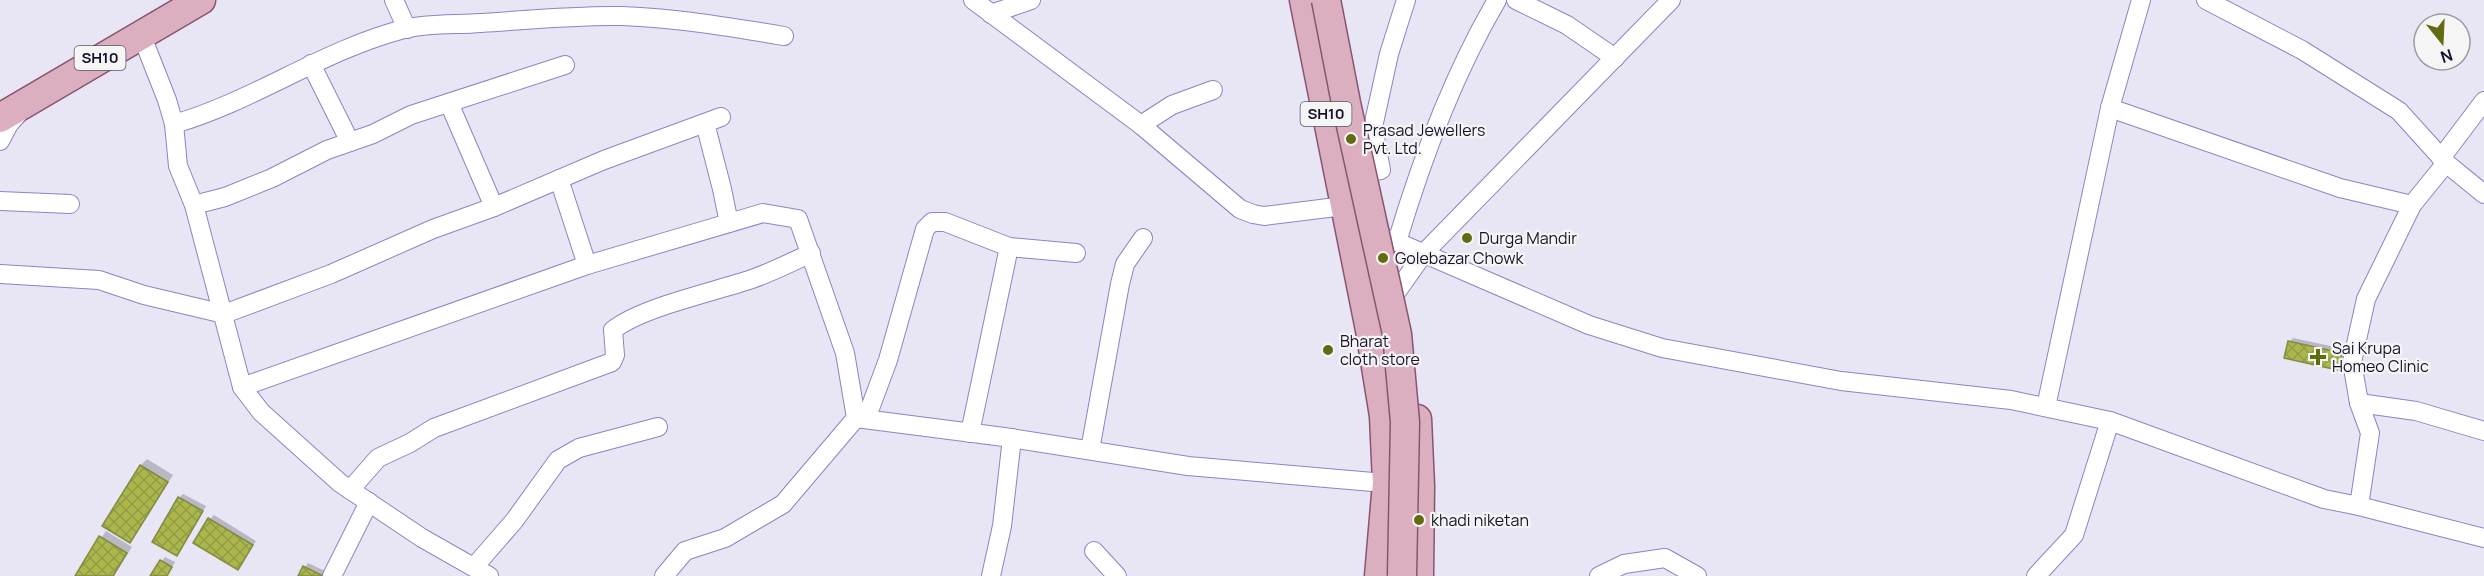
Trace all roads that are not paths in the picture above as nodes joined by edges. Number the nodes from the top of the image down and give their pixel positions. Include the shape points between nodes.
1 (201, 0) edge
2 (394, 0) edge
3 (973, 0) edge
4 (1031, 0) edge
5 (1304, 0) edge
6 (1326, 0) edge
7 (1338, 0) edge
8 (1406, 0) edge
9 (1497, 0) edge
10 (1516, 0) edge
11 (1671, 0) edge
12 (2141, 0) edge
13 (2206, 0) edge
14 (991, 14) junction
15 (406, 28) junction
16 (141, 34) junction
17 (784, 36) dead end
18 (1615, 58) junction
19 (311, 64) junction
20 (565, 65) dead end
21 (1213, 90) dead end
22 (30, 100) junction
23 (2484, 101) edge
24 (449, 103) junction
25 (2110, 108) junction
26 (0, 118) edge
27 (174, 124) junction
28 (1141, 125) junction
29 (0, 141) edge
30 (350, 142) junction
31 (2443, 160) junction
32 (1372, 172) junction
33 (559, 179) junction
34 (2484, 194) edge
35 (0, 201) edge
36 (70, 204) dead end
37 (194, 205) junction
38 (1344, 205) junction
39 (2412, 205) junction
40 (494, 207) junction
41 (729, 223) junction
42 (1143, 238) dead end
43 (1393, 241) junction
44 (1009, 247) junction
45 (811, 253) junction
46 (1076, 253) dead end
47 (1424, 253) junction
48 (587, 264) junction
49 (0, 274) edge
50 (1400, 287) junction
51 (224, 314) junction
52 (1370, 330) junction
53 (242, 387) junction
54 (2360, 403) junction
55 (2046, 407) junction
56 (861, 419) junction
57 (2110, 421) junction
58 (658, 427) dead end
59 (2484, 431) edge
60 (970, 433) junction
61 (1012, 438) junction
62 (1090, 450) junction
63 (1387, 483) junction
64 (1420, 486) junction
65 (350, 490) junction
66 (369, 502) junction
67 (2360, 506) junction
68 (2484, 538) edge
69 (1094, 551) dead end
70 (482, 572) edge
71 (332, 576) edge
72 (664, 576) edge
73 (990, 576) edge
74 (1117, 576) edge
75 (1379, 576) edge
76 (1402, 576) edge
77 (1419, 576) edge
78 (1599, 576) edge
79 (1697, 576) edge
80 (2036, 576) edge

1 - 16 main road, SH10
2 - 15 street
3 - 14 street
4 - 14 street
5 - 38 main road, SH10
6 - 76 main road, bridge via 1397,334 1405,422
7 - 32 main road
8 - 32 street via 1373,127 1381,170
9 - 43 street via 1456,79
10 - 18 street via 1567,25
11 - 18 street
12 - 25 street
13 - 31 street via 2302,50 2399,111
14 - 28 street
15 - 17 street via 621,16 700,22
15 - 19 street
16 - 22 main road, SH10
16 - 27 street
18 - 47 street
19 - 27 street via 229,104
19 - 30 street
20 - 24 street
21 - 28 street via 1172,105
22 - 26 main road, SH10
22 - 29 street
23 - 31 street
24 - 30 street
24 - 40 street
25 - 39 street via 2340,188
25 - 55 street
27 - 37 street via 178,166
28 - 38 street via 1240,209 1252,214 1264,216
30 - 37 street via 225,197
31 - 34 street
31 - 39 street
32 - 38 street
32 - 43 main road
33 - 40 street
33 - 41 street via 713,120
33 - 48 street
35 - 36 street
37 - 51 street
38 - 43 street
38 - 52 main road, SH10
39 - 54 street via 2366,299 2352,362
40 - 51 street
41 - 45 street via 764,213 798,219
41 - 48 street
42 - 62 street via 1122,274
43 - 47 street
43 - 50 main road
44 - 46 street
44 - 56 street via 945,222 932,222 925,229 888,360
44 - 60 street
45 - 56 street via 845,353
45 - 65 street via 754,278 619,326 613,330 612,362 434,428 378,458
47 - 50 street
47 - 55 street via 1589,325 1662,348 1842,381
48 - 53 street
49 - 51 street via 99,280
50 - 52 street
50 - 64 main road via 1410,339
51 - 53 street
52 - 63 main road, SH10 via 1384,416
53 - 65 street via 261,412
54 - 59 street via 2416,411
54 - 67 street via 2370,433
55 - 57 street
56 - 60 street
56 - 72 street via 783,504 725,538 685,552
57 - 67 street via 2324,499
57 - 80 street via 2074,535
58 - 70 street via 579,448 558,460
60 - 61 street
61 - 62 street
61 - 73 street via 1002,526
62 - 63 street via 1188,466
63 - 64 street
63 - 75 main road, SH10
64 - 77 main road
65 - 66 street
66 - 70 street
66 - 71 street
67 - 68 street
69 - 74 street
78 - 79 street via 1624,564 1665,558

